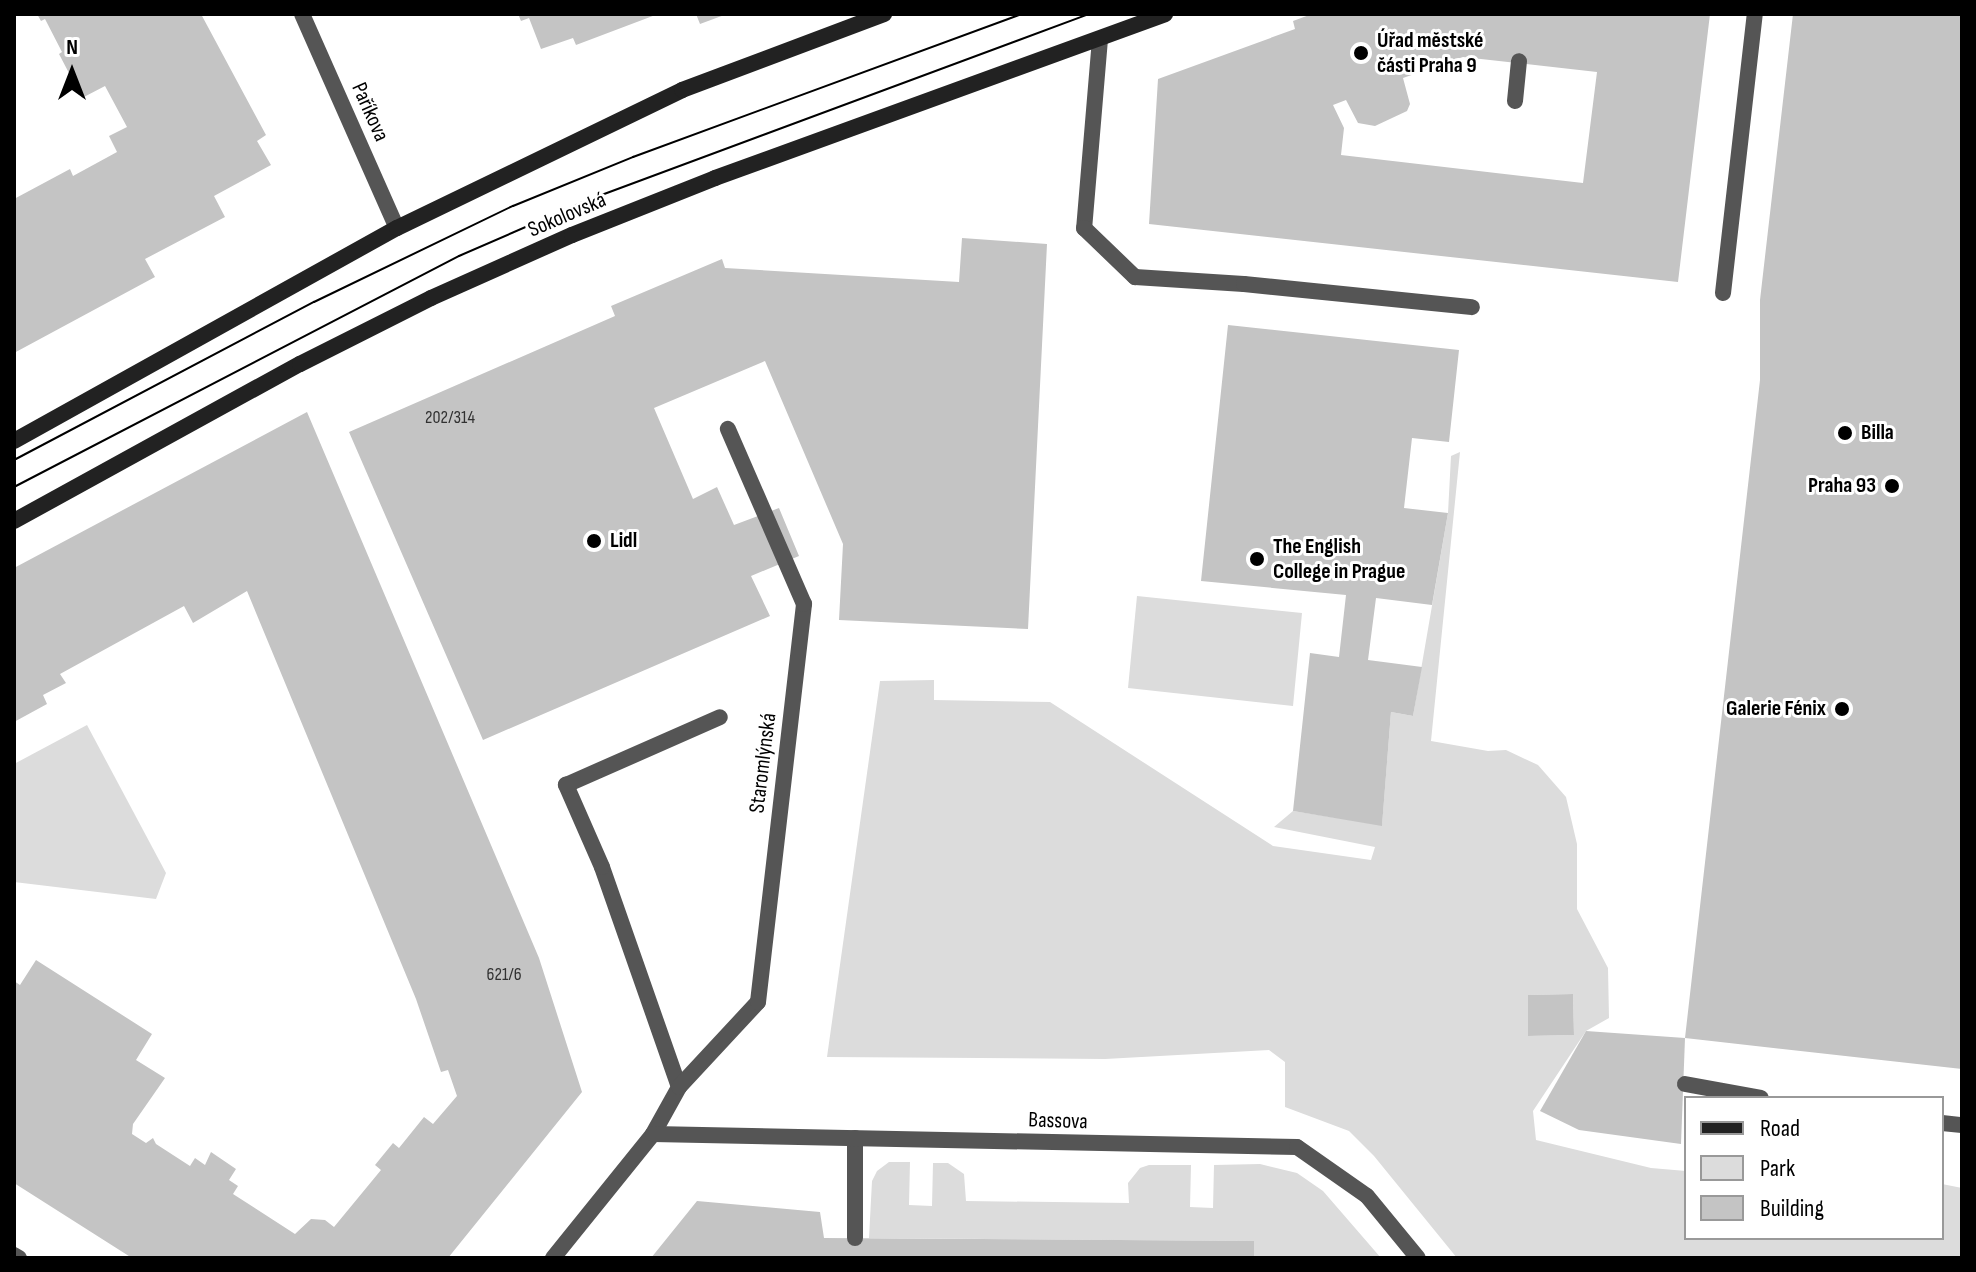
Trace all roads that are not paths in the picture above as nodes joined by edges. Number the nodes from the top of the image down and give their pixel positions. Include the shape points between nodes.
1 (302, 14) edge
2 (884, 14) edge
3 (1165, 14) edge
4 (1755, 14) edge
5 (1100, 39) junction
6 (1519, 61) dead end
7 (1515, 101) dead end
8 (397, 228) junction
9 (1723, 293) dead end
10 (1472, 307) dead end
11 (728, 429) dead end
12 (14, 441) edge
13 (14, 521) edge
14 (720, 717) dead end
15 (1685, 1084) dead end
16 (679, 1087) junction
17 (1750, 1096) edge
18 (653, 1134) junction
19 (855, 1138) junction
20 (855, 1238) dead end
21 (553, 1258) edge
22 (1418, 1258) edge

1 - 8 street, Paříkova
2 - 8 main road via 682,90
3 - 5 main road, Sokolovská
4 - 9 street
5 - 10 street via 1084,228 1135,277
5 - 13 main road, Sokolovská via 572,235 300,364
6 - 7 street
8 - 12 main road
11 - 16 street, Staromlýnská via 804,604 758,1002
14 - 16 street via 566,785 602,867
15 - 17 street
16 - 18 street, Staromlýnská
18 - 19 street, Bassova
18 - 21 street, Staromlýnská
19 - 20 street
19 - 22 street, Bassova via 1297,1147 1367,1196

